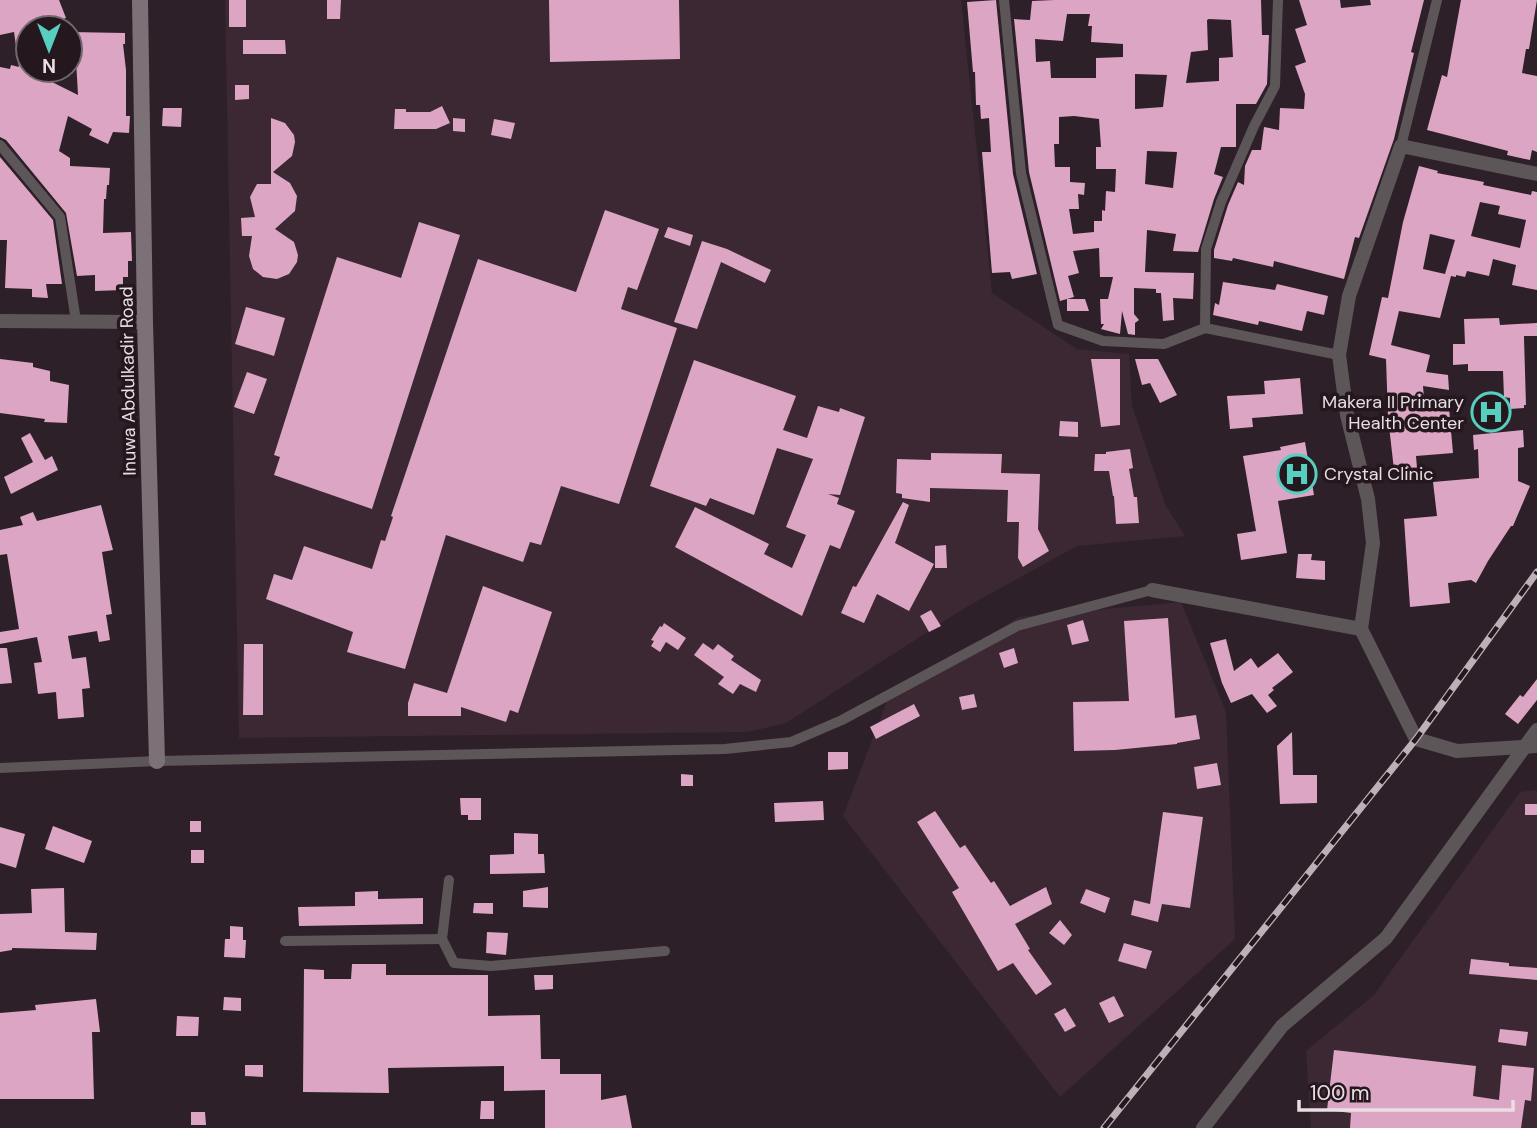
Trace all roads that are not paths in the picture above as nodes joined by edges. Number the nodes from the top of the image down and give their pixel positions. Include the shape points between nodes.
1 (1004, 0) edge
2 (1278, 0) edge
3 (1437, 0) edge
4 (144, 1) edge
5 (0, 145) edge
6 (1401, 146) junction
7 (1537, 174) edge
8 (0, 321) edge
9 (76, 321) junction
10 (145, 322) junction
11 (1205, 328) junction
12 (1339, 355) junction
13 (1152, 590) joint
14 (1361, 629) junction
15 (1537, 730) edge
16 (1531, 746) edge
17 (157, 761) junction
18 (0, 768) edge
19 (449, 880) dead end
20 (442, 939) junction
21 (285, 941) dead end
22 (665, 951) dead end
23 (1203, 1128) edge

1 - 11 street via 1021,173 1058,325 1103,341 1164,344
2 - 11 street via 1275,86 1221,202 1206,249
3 - 6 street
4 - 10 main road, Inuwa Abdulkadir Road
5 - 9 street via 60,217
6 - 7 street
6 - 12 street via 1349,296
8 - 9 street
9 - 10 street
10 - 17 main road, Inuwa Abdulkadir Road
11 - 12 street
12 - 14 street via 1373,542
13 - 14 street
13 - 17 street via 1017,626 842,720 791,742 713,749
14 - 16 street via 1416,739 1457,751
15 - 16 street
16 - 23 street via 1386,938 1282,1026
17 - 18 street
19 - 20 street
20 - 21 street
20 - 22 street via 454,963 491,966

